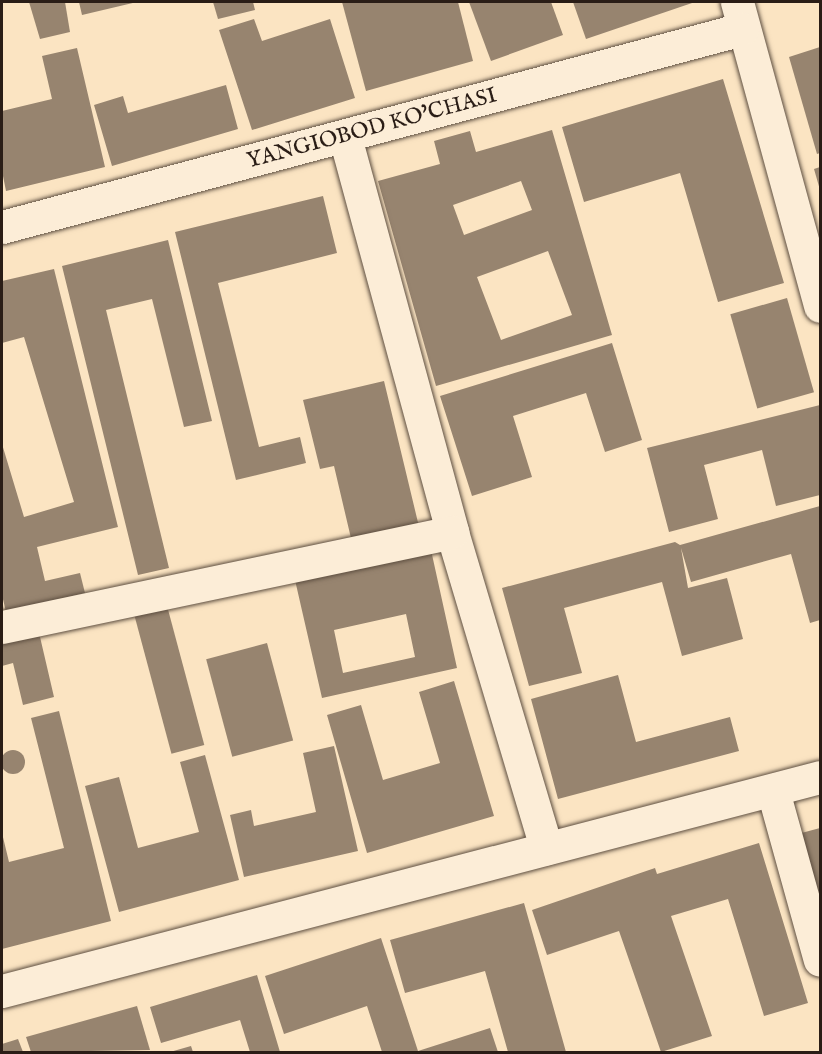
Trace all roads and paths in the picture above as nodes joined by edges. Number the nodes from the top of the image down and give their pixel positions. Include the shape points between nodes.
1 (739, 15) edge
2 (345, 137) junction
3 (2, 227) edge
4 (820, 306) edge
5 (452, 532) junction
6 (2, 627) edge
7 (820, 777) edge
8 (774, 791) junction
9 (546, 848) junction
10 (820, 960) edge
11 (2, 990) edge

1 - 2 street, YANGIOBOD KO'CHASI
1 - 4 street
2 - 3 street, YANGIOBOD KO'CHASI
2 - 5 street
5 - 6 street
5 - 9 street
7 - 8 street
8 - 9 street
8 - 10 street
9 - 11 street

